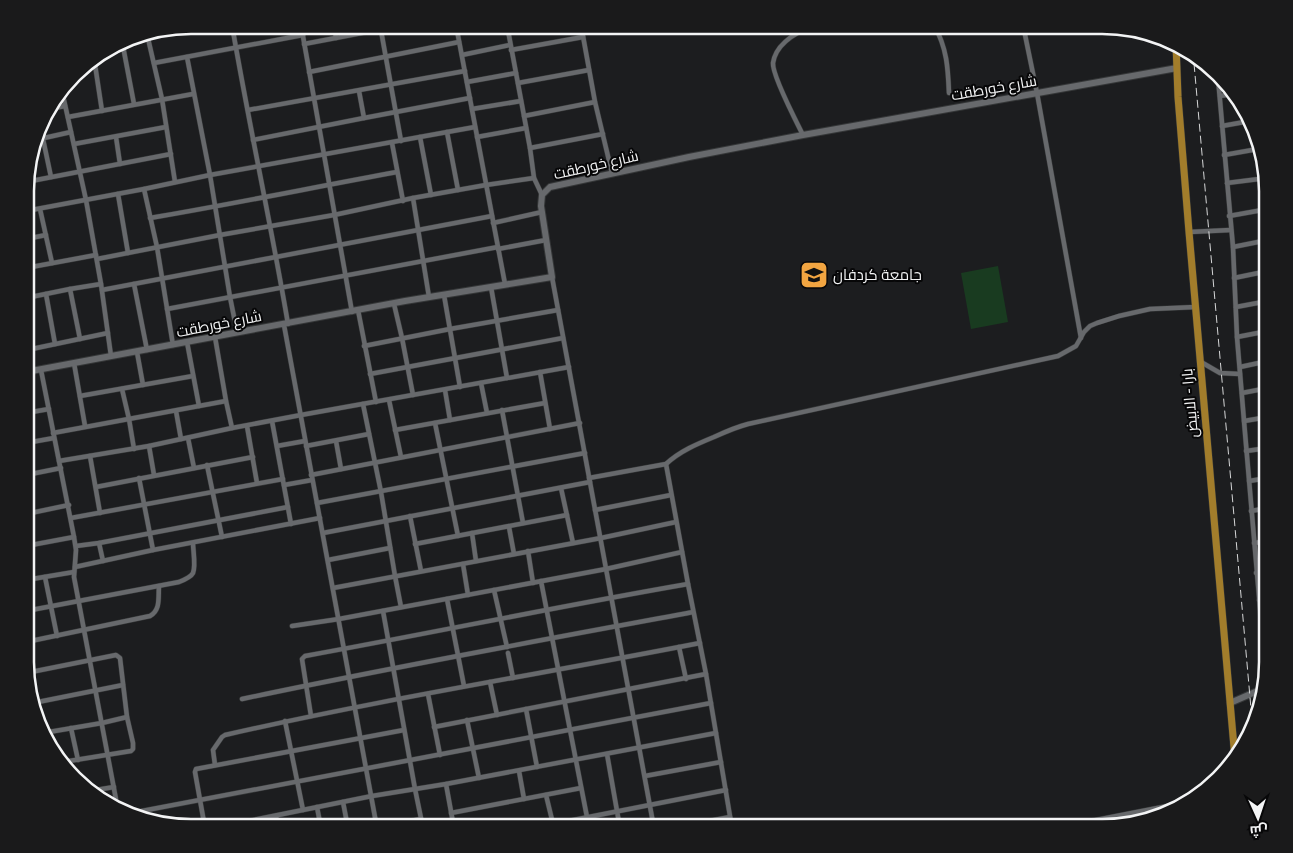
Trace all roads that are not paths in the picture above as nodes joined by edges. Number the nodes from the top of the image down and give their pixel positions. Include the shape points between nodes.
1 (234, 34) edge
2 (335, 34) edge
3 (352, 34) edge
4 (382, 34) edge
5 (458, 34) edge
6 (509, 34) edge
7 (796, 34) edge
8 (938, 34) edge
9 (1026, 34) edge
10 (303, 35) joint
11 (583, 36) joint
12 (336, 38) junction
13 (149, 39) edge
14 (459, 42) junction
15 (304, 44) junction
16 (236, 47) junction
17 (511, 48) junction
18 (124, 49) edge
19 (1176, 53) edge
20 (462, 55) junction
21 (386, 56) junction
22 (187, 57) junction
23 (154, 63) junction
24 (95, 67) edge
25 (1177, 68) junction
26 (465, 70) junction
27 (589, 70) junction
28 (309, 72) junction
29 (516, 73) junction
30 (467, 82) junction
31 (518, 83) junction
32 (391, 84) junction
33 (1219, 86) edge
34 (359, 90) junction
35 (1037, 93) junction
36 (193, 94) junction
37 (949, 94) dead end
38 (1227, 95) edge
39 (1220, 96) junction
40 (314, 98) junction
41 (470, 98) junction
42 (64, 99) edge
43 (162, 99) junction
44 (521, 101) junction
45 (595, 102) junction
46 (134, 104) junction
47 (65, 106) junction
48 (58, 107) edge
49 (472, 109) junction
50 (248, 110) junction
51 (102, 111) junction
52 (396, 112) junction
53 (524, 116) junction
54 (68, 117) junction
55 (364, 118) junction
56 (1243, 122) edge
57 (319, 126) junction
58 (1222, 126) junction
59 (166, 127) junction
60 (475, 127) junction
61 (526, 128) junction
62 (71, 132) junction
63 (447, 132) junction
64 (603, 134) junction
65 (803, 135) junction
66 (116, 137) junction
67 (420, 137) junction
68 (477, 137) junction
69 (42, 139) joint
70 (253, 140) junction
71 (401, 141) junction
72 (392, 142) junction
73 (74, 144) junction
74 (530, 148) junction
75 (1254, 149) edge
76 (171, 154) junction
77 (324, 155) junction
78 (1224, 155) junction
79 (120, 164) junction
80 (258, 167) junction
81 (80, 172) junction
82 (397, 172) junction
83 (612, 173) junction
84 (210, 176) junction
85 (51, 177) junction
86 (534, 178) junction
87 (1259, 179) edge
88 (35, 180) edge
89 (175, 182) junction
90 (1227, 184) junction
91 (329, 185) junction
92 (486, 185) junction
93 (144, 189) junction
94 (458, 190) junction
95 (118, 194) junction
96 (431, 195) junction
97 (542, 195) junction
98 (264, 197) junction
99 (414, 198) junction
100 (86, 200) junction
101 (402, 201) junction
102 (215, 207) junction
103 (40, 209) junction
104 (34, 210) edge
105 (1259, 211) edge
106 (542, 212) junction
107 (334, 215) junction
108 (492, 216) junction
109 (1230, 216) junction
110 (150, 218) junction
111 (493, 223) junction
112 (270, 226) junction
113 (419, 230) junction
114 (1231, 230) junction
115 (1189, 232) junction
116 (46, 235) junction
117 (220, 235) junction
118 (34, 237) edge
119 (546, 240) junction
120 (1259, 242) edge
121 (340, 245) junction
122 (157, 247) junction
123 (1232, 247) junction
124 (498, 248) junction
125 (128, 253) junction
126 (277, 256) junction
127 (96, 257) junction
128 (423, 260) junction
129 (52, 263) junction
130 (34, 266) edge
131 (225, 267) junction
132 (1259, 273) edge
133 (345, 275) junction
134 (552, 277) junction
135 (162, 278) junction
136 (1234, 278) junction
137 (134, 284) junction
138 (505, 284) junction
139 (101, 287) junction
140 (282, 287) junction
141 (491, 287) junction
142 (70, 289) junction
143 (46, 294) junction
144 (444, 295) junction
145 (34, 296) edge
146 (230, 297) junction
147 (429, 297) junction
148 (1259, 303) edge
149 (394, 304) junction
150 (1196, 307) junction
151 (1236, 307) junction
152 (167, 309) junction
153 (558, 310) junction
154 (355, 311) junction
155 (496, 320) junction
156 (286, 324) junction
157 (450, 329) junction
158 (237, 332) junction
159 (108, 333) junction
160 (1259, 333) edge
161 (215, 337) junction
162 (1237, 337) junction
163 (402, 338) junction
164 (563, 338) junction
165 (1081, 338) junction
166 (80, 339) junction
167 (187, 342) junction
168 (55, 344) junction
169 (173, 345) junction
170 (364, 346) junction
171 (34, 347) edge
172 (502, 349) junction
173 (147, 350) junction
174 (137, 352) junction
175 (111, 356) junction
176 (455, 358) junction
177 (1201, 362) junction
178 (74, 363) junction
179 (1259, 363) edge
180 (408, 367) junction
181 (569, 367) junction
182 (1240, 367) junction
183 (41, 370) junction
184 (34, 371) edge
185 (540, 372) junction
186 (370, 374) junction
187 (1240, 374) junction
188 (193, 376) junction
189 (507, 378) junction
190 (481, 383) junction
191 (143, 385) junction
192 (460, 387) junction
193 (122, 389) junction
194 (445, 390) junction
195 (1259, 390) edge
196 (1242, 393) junction
197 (413, 395) junction
198 (80, 396) junction
199 (389, 400) junction
200 (226, 401) junction
201 (376, 402) junction
202 (545, 403) junction
203 (363, 404) junction
204 (198, 406) junction
205 (49, 409) junction
206 (502, 410) junction
207 (176, 411) junction
208 (34, 412) edge
209 (487, 413) junction
210 (301, 415) junction
211 (1259, 418) edge
212 (129, 419) junction
213 (450, 420) junction
214 (272, 421) junction
215 (1244, 421) junction
216 (435, 422) junction
217 (580, 423) junction
218 (85, 426) junction
219 (247, 426) junction
220 (232, 428) junction
221 (550, 429) junction
222 (396, 430) junction
223 (369, 434) junction
224 (54, 435) junction
225 (508, 437) junction
226 (188, 438) junction
227 (181, 439) junction
228 (34, 441) edge
229 (336, 441) junction
230 (306, 444) junction
231 (148, 446) junction
232 (277, 446) junction
233 (134, 448) junction
234 (1259, 449) edge
235 (440, 450) junction
236 (1246, 451) junction
237 (585, 454) junction
238 (90, 456) junction
239 (253, 457) junction
240 (401, 457) junction
241 (60, 461) junction
242 (376, 463) junction
243 (666, 464) junction
244 (207, 465) junction
245 (513, 467) junction
246 (61, 468) junction
247 (194, 468) junction
248 (341, 469) junction
249 (34, 473) edge
250 (154, 475) junction
251 (139, 478) junction
252 (311, 478) junction
253 (283, 479) junction
254 (447, 479) junction
255 (1259, 479) edge
256 (590, 480) junction
257 (1249, 481) junction
258 (257, 483) junction
259 (284, 485) junction
260 (96, 487) junction
261 (561, 488) junction
262 (213, 492) junction
263 (381, 492) junction
264 (671, 495) junction
265 (519, 496) junction
266 (317, 503) junction
267 (144, 504) junction
268 (69, 505) junction
269 (288, 507) junction
270 (452, 508) junction
271 (596, 510) junction
272 (1259, 510) edge
273 (1251, 511) junction
274 (34, 512) edge
275 (100, 513) junction
276 (567, 515) junction
277 (410, 516) junction
278 (71, 518) junction
279 (320, 518) junction
280 (218, 520) junction
281 (385, 520) junction
282 (676, 522) junction
283 (523, 523) junction
284 (291, 524) junction
285 (509, 527) junction
286 (149, 533) junction
287 (323, 533) junction
288 (472, 533) junction
289 (458, 536) junction
290 (74, 537) junction
291 (222, 537) junction
292 (600, 538) junction
293 (99, 543) junction
294 (193, 543) junction
295 (572, 543) junction
296 (1259, 543) edge
297 (34, 544) edge
298 (415, 544) junction
299 (1254, 544) junction
300 (76, 546) junction
301 (390, 548) junction
302 (152, 550) junction
303 (528, 551) junction
304 (682, 552) junction
305 (514, 554) junction
306 (328, 560) junction
307 (102, 561) junction
308 (476, 561) junction
309 (463, 564) junction
310 (74, 569) junction
311 (606, 569) junction
312 (421, 571) junction
313 (1259, 572) edge
314 (1256, 573) junction
315 (394, 576) junction
316 (45, 577) junction
317 (34, 579) edge
318 (541, 581) junction
319 (533, 583) junction
320 (688, 584) junction
321 (158, 586) junction
322 (333, 588) junction
323 (494, 590) junction
324 (468, 595) junction
325 (612, 597) junction
326 (447, 599) junction
327 (79, 600) junction
328 (1259, 600) edge
329 (51, 606) junction
330 (401, 607) junction
331 (34, 609) edge
332 (546, 610) junction
333 (383, 611) junction
334 (694, 612) junction
335 (339, 619) junction
336 (500, 619) junction
337 (292, 626) dead end
338 (617, 626) junction
339 (453, 629) junction
340 (85, 630) junction
341 (57, 636) junction
342 (552, 638) junction
343 (34, 640) edge
344 (388, 640) junction
345 (700, 643) junction
346 (679, 647) junction
347 (344, 649) junction
348 (507, 649) junction
349 (458, 656) junction
350 (623, 658) junction
351 (90, 661) junction
352 (394, 668) junction
353 (559, 670) junction
354 (34, 671) edge
355 (706, 674) junction
356 (350, 676) junction
357 (513, 678) junction
358 (686, 678) junction
359 (490, 682) junction
360 (123, 685) junction
361 (306, 686) junction
362 (464, 686) junction
363 (629, 690) junction
364 (96, 691) junction
365 (1256, 692) edge
366 (428, 694) junction
367 (242, 699) dead end
368 (399, 700) junction
369 (565, 701) junction
370 (39, 702) edge
371 (1230, 703) junction
372 (711, 704) junction
373 (356, 708) junction
374 (526, 710) junction
375 (496, 714) junction
376 (311, 716) junction
377 (127, 717) junction
378 (634, 718) junction
379 (467, 720) junction
380 (286, 721) junction
381 (102, 723) junction
382 (434, 727) junction
383 (71, 728) junction
384 (404, 730) junction
385 (570, 730) junction
386 (51, 732) edge
387 (716, 733) junction
388 (360, 737) junction
389 (531, 738) junction
390 (1234, 747) edge
391 (473, 748) junction
392 (640, 748) junction
393 (291, 751) junction
394 (108, 754) junction
395 (607, 754) junction
396 (440, 755) junction
397 (576, 759) junction
398 (78, 760) junction
399 (410, 760) junction
400 (69, 761) edge
401 (721, 762) junction
402 (215, 765) junction
403 (537, 767) junction
404 (366, 769) junction
405 (519, 770) junction
406 (645, 776) junction
407 (479, 778) junction
408 (297, 781) junction
409 (446, 784) junction
410 (114, 787) junction
411 (581, 788) junction
412 (99, 790) edge
413 (415, 790) junction
414 (726, 790) junction
415 (546, 795) junction
416 (372, 796) junction
417 (524, 799) junction
418 (116, 800) edge
419 (200, 800) junction
420 (343, 802) junction
421 (650, 805) junction
422 (317, 807) junction
423 (1161, 807) edge
424 (303, 810) junction
425 (142, 811) edge
426 (617, 811) junction
427 (451, 813) junction
428 (276, 816) junction
429 (587, 817) junction
430 (730, 817) joint
431 (203, 819) edge
432 (260, 819) edge
433 (276, 819) edge
434 (319, 819) edge
435 (346, 819) edge
436 (376, 819) edge
437 (421, 819) edge
438 (452, 819) edge
439 (551, 819) edge
440 (579, 819) edge
441 (618, 819) edge
442 (652, 819) edge
443 (719, 819) edge
444 (1101, 819) edge

1 - 16 street
2 - 12 street
3 - 12 street
4 - 21 street
5 - 14 street
6 - 17 street
7 - 65 street via 782,46 773,64
8 - 37 street via 947,61
9 - 35 street
10 - 15 street
10 - 16 street
11 - 17 street
11 - 27 street
12 - 15 street
13 - 23 street
14 - 20 street
14 - 21 street
15 - 28 street
16 - 22 street
16 - 50 street
17 - 20 street
17 - 29 street
18 - 46 street
19 - 25 main road, بارا - الابيض
20 - 26 street
21 - 28 street
21 - 32 street
22 - 23 street
22 - 36 street
23 - 43 street
24 - 51 street
25 - 35 street, شارع خورطقت
25 - 115 main road, بارا - الابيض
26 - 30 street
26 - 32 street
27 - 31 street
27 - 45 street
28 - 40 street
29 - 30 street
29 - 31 street
30 - 41 street
31 - 44 street
32 - 34 street
32 - 52 street
33 - 39 street
34 - 40 street
34 - 55 street
35 - 65 street, شارع خورطقت
35 - 165 street
36 - 43 street
36 - 84 street
38 - 39 street
39 - 58 street
40 - 50 street
40 - 57 street
41 - 49 street
41 - 52 street
42 - 47 street
43 - 46 street
43 - 59 street
44 - 49 street
44 - 53 street
45 - 53 street
45 - 64 street
46 - 51 street
47 - 48 street
47 - 54 street
49 - 60 street
50 - 70 street
51 - 54 street
52 - 55 street
52 - 71 street
53 - 61 street
54 - 62 street
55 - 57 street
56 - 58 street
57 - 70 street
57 - 77 street
58 - 78 street
59 - 66 street
59 - 76 street
60 - 63 street
60 - 68 street
61 - 68 street
61 - 74 street
62 - 69 street
62 - 73 street
63 - 67 street
63 - 94 street
64 - 74 street
64 - 83 street
65 - 83 street, شارع خورطقت
66 - 73 street
66 - 79 street
67 - 71 street
67 - 96 street
68 - 92 street
69 - 85 street
70 - 80 street
71 - 72 street
72 - 77 street
72 - 82 street
73 - 81 street
74 - 86 street
75 - 78 street
76 - 79 street
76 - 89 street
77 - 80 street
77 - 91 street
78 - 90 street
79 - 81 street
80 - 84 street
80 - 98 street
81 - 85 street
81 - 100 street
82 - 91 street
82 - 101 street
83 - 97 street, شارع خورطقت via 550,187
84 - 89 street
84 - 102 street
85 - 88 street
86 - 92 street
86 - 97 street
87 - 90 street
89 - 93 street
90 - 109 street
91 - 98 street
91 - 107 street
92 - 94 street
92 - 108 street
93 - 95 street
93 - 110 street
94 - 96 street
95 - 100 street
95 - 125 street
96 - 99 street
97 - 106 street, شارع خورطقت
98 - 102 street
98 - 112 street
99 - 101 street
99 - 113 street
100 - 103 street
100 - 127 street
101 - 107 street
102 - 110 street
102 - 117 street
103 - 104 street
103 - 116 street
105 - 109 street
106 - 111 street
106 - 119 street, شارع خورطقت
107 - 112 street
107 - 121 street
108 - 111 street
108 - 113 street
109 - 114 street
110 - 122 street
111 - 124 street
112 - 117 street
112 - 126 street
113 - 121 street
113 - 128 street
114 - 115 street
114 - 123 street
115 - 150 main road, بارا - الابيض
116 - 118 street
116 - 129 street
117 - 122 street
117 - 131 street
119 - 124 street
119 - 134 street, شارع خورطقت
120 - 123 street
121 - 126 street
121 - 133 street
122 - 125 street
122 - 135 street
123 - 136 street
124 - 128 street
124 - 138 street
125 - 127 street
126 - 131 street
126 - 140 street
127 - 129 street
127 - 139 street
128 - 133 street
128 - 147 street
129 - 130 street
131 - 135 street
131 - 146 street
132 - 136 street
133 - 140 street
133 - 154 street
134 - 138 street, شارع خورطقت
134 - 153 street
135 - 137 street
135 - 152 street
136 - 151 street
137 - 139 street
137 - 173 street
138 - 141 street, شارع خورطقت
139 - 142 street
139 - 159 street
140 - 146 street
140 - 156 street
141 - 144 street, شارع خورطقت
141 - 155 street
142 - 143 street
142 - 166 street
143 - 145 street
143 - 168 street
144 - 147 street, شارع خورطقت
144 - 157 street
146 - 152 street
146 - 158 street
147 - 149 street, شارع خورطقت
148 - 151 street
149 - 154 street, شارع خورطقت
149 - 163 street
150 - 165 street via 1150,309 1119,316 1090,326
150 - 177 main road, بارا - الابيض
151 - 162 street
152 - 169 street
153 - 155 street
153 - 164 street
154 - 156 street, شارع خورطقت
154 - 170 street
155 - 157 street
155 - 172 street
156 - 158 street, شارع خورطقت
156 - 210 street
157 - 163 street
157 - 176 street
158 - 161 street, شارع خورطقت
159 - 166 street
159 - 175 street
160 - 162 street
161 - 167 street, شارع خورطقت
161 - 200 street
162 - 182 street
163 - 170 street
163 - 180 street
164 - 172 street
164 - 181 street
165 - 243 street via 1076,346 1058,356 733,428 691,447
166 - 168 street
167 - 169 street, شارع خورطقت
167 - 188 street
168 - 171 street
169 - 173 street, شارع خورطقت
170 - 186 street
172 - 176 street
172 - 189 street
173 - 174 street, شارع خورطقت
174 - 175 street, شارع خورطقت
174 - 191 street
175 - 178 street, شارع خورطقت
176 - 180 street
176 - 192 street
177 - 187 street via 1220,373
177 - 371 main road, بارا - الابيض
178 - 183 street, شارع خورطقت
178 - 198 street
179 - 182 street
180 - 186 street
180 - 197 street
181 - 185 street
181 - 217 street
182 - 187 street
183 - 184 street, شارع خورطقت
183 - 205 street
185 - 189 street
185 - 202 street
186 - 201 street
187 - 196 street
188 - 191 street
188 - 204 street
189 - 190 street
190 - 192 street
190 - 209 street
191 - 193 street
192 - 194 street
193 - 198 street
193 - 212 street
194 - 197 street
194 - 213 street
195 - 196 street
196 - 215 street
197 - 199 street
198 - 218 street
199 - 201 street
199 - 222 street
200 - 204 street
200 - 220 street
201 - 203 street
202 - 206 street
202 - 221 street
203 - 210 street
203 - 223 street
204 - 207 street
205 - 208 street
205 - 224 street
206 - 209 street
206 - 225 street
207 - 212 street
207 - 227 street
209 - 213 street
210 - 214 street
210 - 230 street
211 - 215 street
212 - 218 street
212 - 233 street
213 - 216 street
214 - 219 street
214 - 232 street
215 - 236 street
216 - 222 street
216 - 235 street
217 - 221 street
217 - 237 street
218 - 224 street
219 - 220 street
219 - 239 street
220 - 226 street
221 - 225 street
222 - 240 street
223 - 229 street
223 - 242 street
224 - 228 street
224 - 241 street
225 - 235 street
225 - 245 street
226 - 227 street
226 - 247 street
227 - 231 street
229 - 230 street
229 - 248 street
230 - 232 street
230 - 252 street
231 - 233 street
231 - 250 street
232 - 253 street
233 - 238 street
234 - 236 street
235 - 240 street
235 - 254 street
236 - 257 street
237 - 245 street
237 - 256 street
238 - 241 street
238 - 260 street
239 - 244 street
239 - 258 street
240 - 242 street
241 - 246 street
242 - 248 street
242 - 263 street
243 - 256 street
243 - 264 street
244 - 247 street
244 - 262 street
245 - 254 street
245 - 265 street
246 - 249 street
246 - 268 street
247 - 250 street
248 - 252 street
250 - 251 street
251 - 260 street
251 - 267 street
252 - 259 street
252 - 266 street
253 - 258 street
253 - 259 street
254 - 263 street
254 - 270 street
255 - 257 street
256 - 261 street
256 - 271 street
257 - 273 street
258 - 262 street
259 - 269 street
260 - 275 street
261 - 265 street
261 - 276 street
262 - 267 street
262 - 280 street
263 - 266 street
263 - 281 street
264 - 271 street
264 - 282 street
265 - 270 street
265 - 283 street
266 - 279 street
267 - 275 street
267 - 286 street
268 - 274 street
268 - 278 street
269 - 280 street
269 - 284 street
270 - 277 street
270 - 289 street
271 - 292 street
272 - 273 street
273 - 299 street
275 - 278 street
276 - 283 street
276 - 295 street
277 - 281 street
277 - 298 street
278 - 290 street
279 - 284 street
279 - 287 street
280 - 286 street
280 - 291 street
281 - 287 street
281 - 301 street
282 - 292 street
282 - 304 street
283 - 285 street
284 - 291 street
285 - 288 street
285 - 305 street
286 - 293 street
286 - 302 street
287 - 306 street
288 - 289 street
288 - 308 street
289 - 298 street
290 - 297 street
290 - 300 street
291 - 294 street
292 - 295 street
292 - 311 street
293 - 300 street
293 - 307 street
294 - 302 street
294 - 321 street via 194,572 191,576
295 - 303 street
296 - 299 street
298 - 312 street
299 - 314 street
300 - 310 street
301 - 306 street
301 - 315 street
302 - 307 street
303 - 305 street
303 - 319 street
304 - 311 street
304 - 320 street
305 - 308 street
306 - 322 street
307 - 310 street
308 - 309 street
309 - 312 street
309 - 324 street
310 - 316 street
310 - 327 street
311 - 318 street
311 - 325 street
312 - 315 street
313 - 314 street
314 - 328 street
315 - 322 street
315 - 330 street
316 - 317 street
316 - 329 street
318 - 319 street
318 - 332 street
319 - 323 street
320 - 325 street
320 - 334 street
321 - 327 street
321 - 340 street via 155,613
322 - 335 street
323 - 324 street
323 - 336 street
324 - 326 street
325 - 332 street
325 - 338 street
326 - 330 street
326 - 339 street
327 - 329 street
327 - 340 street
329 - 331 street
329 - 341 street
330 - 333 street
332 - 336 street
332 - 342 street
333 - 335 street
333 - 344 street
334 - 338 street
334 - 345 street
335 - 337 street
335 - 347 street
336 - 339 street
336 - 348 street
338 - 342 street
338 - 350 street
339 - 344 street
339 - 349 street
340 - 341 street
340 - 351 street
341 - 343 street
342 - 348 street
342 - 353 street
344 - 347 street
344 - 352 street
345 - 346 street
345 - 355 street
346 - 350 street
346 - 358 street
347 - 356 street
347 - 361 street via 303,657
348 - 349 street
348 - 357 street
349 - 352 street
349 - 362 street
350 - 353 street
350 - 363 street
351 - 354 street
351 - 360 street via 119,656
351 - 364 street
352 - 356 street
352 - 368 street
353 - 357 street
353 - 369 street
355 - 358 street
355 - 372 street
356 - 361 street
356 - 373 street
357 - 359 street
358 - 363 street
359 - 362 street
359 - 375 street
360 - 364 street
360 - 377 street
361 - 367 street
361 - 376 street
362 - 366 street
363 - 369 street
363 - 378 street
364 - 370 street
364 - 381 street
365 - 371 street
366 - 368 street
366 - 382 street
368 - 373 street
368 - 384 street
369 - 374 street
369 - 385 street
371 - 390 main road, بارا - الابيض
372 - 378 street
372 - 387 street
373 - 376 street
373 - 388 street
374 - 375 street
374 - 389 street
375 - 379 street
376 - 380 street
377 - 381 street
377 - 394 street via 133,749
378 - 385 street
378 - 392 street
379 - 382 street
379 - 391 street
380 - 393 street
380 - 402 street via 223,737 213,750
381 - 383 street
381 - 394 street
382 - 396 street
383 - 386 street
383 - 398 street
384 - 388 street
384 - 399 street
385 - 389 street
385 - 397 street
387 - 392 street
387 - 401 street
388 - 393 street
388 - 404 street
389 - 391 street
389 - 403 street
391 - 396 street
391 - 407 street
392 - 395 street
392 - 406 street
393 - 402 street
393 - 408 street
394 - 398 street
394 - 410 street
395 - 397 street
395 - 426 street
396 - 399 street
397 - 403 street
397 - 411 street
398 - 400 street
399 - 404 street
399 - 413 street
401 - 406 street
401 - 414 street
402 - 419 street via 195,771
403 - 405 street
404 - 408 street
404 - 416 street
405 - 407 street
405 - 417 street
406 - 421 street
407 - 409 street
408 - 419 street
408 - 424 street
409 - 413 street
409 - 427 street
410 - 412 street
410 - 418 street
411 - 415 street
411 - 429 street
413 - 416 street
413 - 437 street
414 - 421 street
414 - 430 street
415 - 417 street
415 - 439 street
416 - 420 street
416 - 436 street
417 - 427 street
419 - 425 street
419 - 431 street
420 - 422 street
420 - 435 street
421 - 426 street
421 - 442 street
422 - 424 street
422 - 434 street
423 - 444 street
424 - 428 street
426 - 429 street
426 - 441 street
427 - 438 street
428 - 432 street
428 - 433 street
429 - 440 street
430 - 443 street

